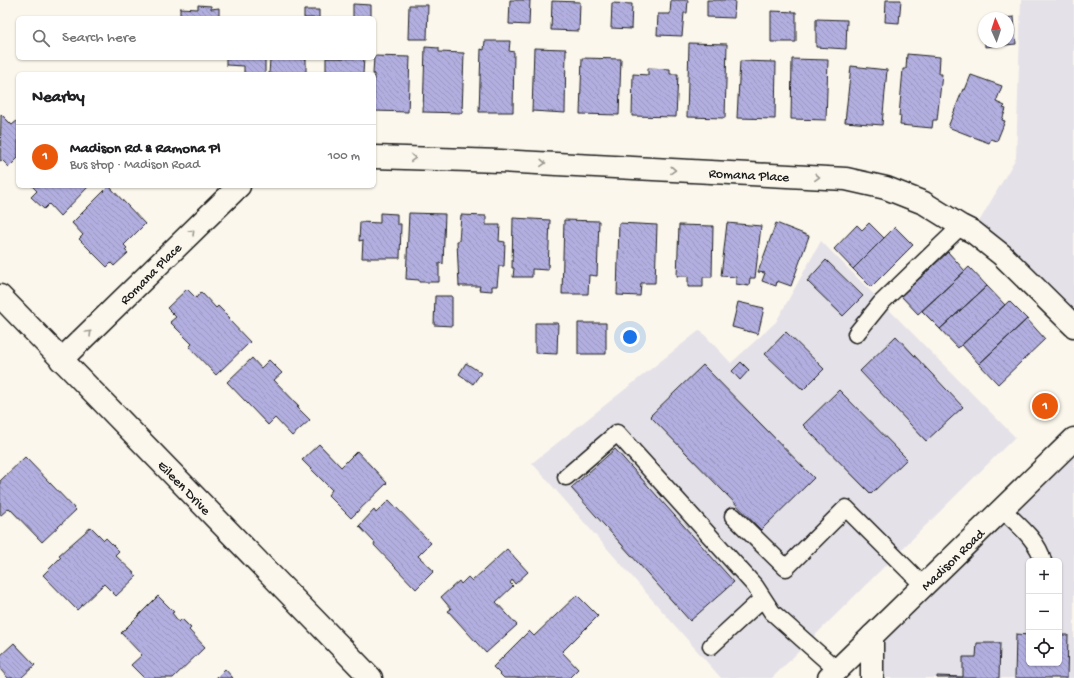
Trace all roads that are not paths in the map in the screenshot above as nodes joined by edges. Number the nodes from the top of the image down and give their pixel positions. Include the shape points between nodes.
1 (376, 157) edge
2 (237, 188) edge
3 (961, 226) junction
4 (0, 296) edge
5 (1074, 326) edge
6 (856, 334) dead end
7 (61, 360) junction
8 (1074, 439) edge
9 (566, 477) dead end
10 (1002, 509) junction
11 (734, 516) dead end
12 (1042, 558) edge
13 (924, 586) junction
14 (763, 598) junction
15 (872, 636) junction
16 (712, 646) dead end
17 (833, 674) edge
18 (371, 678) edge
19 (872, 678) edge

1 -> 3 street, Romana Place via 846,179 886,188 924,203
7 -> 2 street, Romana Place
3 - 5 street, Romana Place via 973,232 1002,255
3 - 6 lane via 881,303
4 - 7 street, Eileen Drive
7 - 18 street, Eileen Drive
8 - 10 street, Madison Road
9 - 14 lane via 617,433
10 - 12 lane via 1034,542
10 - 13 street, Madison Road
11 - 13 lane via 786,568 846,508
13 - 15 street, Madison Road
14 - 16 lane
14 - 17 lane via 772,612
15 - 17 street, Madison Road
15 - 19 street

